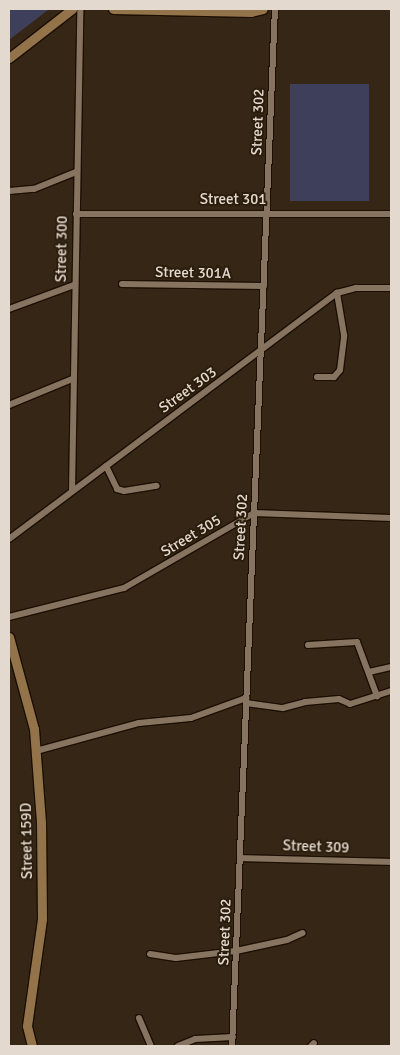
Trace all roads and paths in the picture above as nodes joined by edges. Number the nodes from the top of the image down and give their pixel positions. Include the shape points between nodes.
1 (72, 9) edge
2 (80, 9) edge
3 (113, 9) edge
4 (263, 9) edge
5 (275, 9) edge
6 (9, 58) edge
7 (76, 172) junction
8 (9, 191) edge
9 (267, 212) junction
10 (76, 214) junction
11 (391, 214) edge
12 (122, 284) dead end
13 (74, 285) junction
14 (264, 286) junction
15 (391, 288) edge
16 (337, 293) junction
17 (9, 309) edge
18 (261, 352) junction
19 (317, 377) dead end
20 (72, 379) junction
21 (9, 405) edge
22 (106, 466) junction
23 (157, 486) dead end
24 (72, 490) junction
25 (254, 513) junction
26 (391, 518) edge
27 (9, 539) edge
28 (9, 617) edge
29 (9, 637) edge
30 (308, 645) dead end
31 (391, 667) edge
32 (369, 672) junction
33 (391, 691) edge
34 (377, 696) junction
35 (246, 701) junction
36 (36, 751) junction
37 (240, 858) junction
38 (391, 862) edge
39 (303, 933) dead end
40 (236, 951) junction
41 (150, 954) dead end
42 (139, 1018) dead end
43 (233, 1037) junction
44 (32, 1046) edge
45 (152, 1046) edge
46 (178, 1046) edge
47 (232, 1046) edge

1 - 6 street
2 - 7 street, Street 300
3 - 4 street via 232,12
5 - 9 street, Street 302
7 - 8 street via 34,188
7 - 10 street, Street 300
9 - 10 street, Street 301
9 - 11 street, Street 301
9 - 14 street, Street 302
10 - 13 street, Street 300
12 - 14 street, Street 301A
13 - 17 street
13 - 20 street, Street 300
14 - 18 street, Street 302
15 - 16 street, Street 303 via 356,288
16 - 18 street, Street 303
16 - 19 street via 344,335 340,370 334,377
18 - 22 street, Street 303
18 - 25 street, Street 302
20 - 21 street
20 - 24 street, Street 300
22 - 23 street via 117,489 124,491
22 - 24 street, Street 303
24 - 27 street, Street 303
25 - 26 street
25 - 28 street, Street 305 via 124,588
25 - 35 street, Street 302
29 - 36 street, Street 159D via 27,696
30 - 32 street via 357,642
31 - 32 street
32 - 34 street
33 - 34 street
34 - 35 street via 350,704 334,699 283,708
35 - 36 street via 191,718 139,723
35 - 37 street, Street 302
36 - 44 street, Street 159D via 42,919 27,1026
37 - 38 street, Street 309
37 - 40 street, Street 302
39 - 40 street via 287,940
40 - 41 street via 176,958
40 - 43 street, Street 302
42 - 45 street
43 - 46 street via 195,1039
43 - 47 street, Street 302

